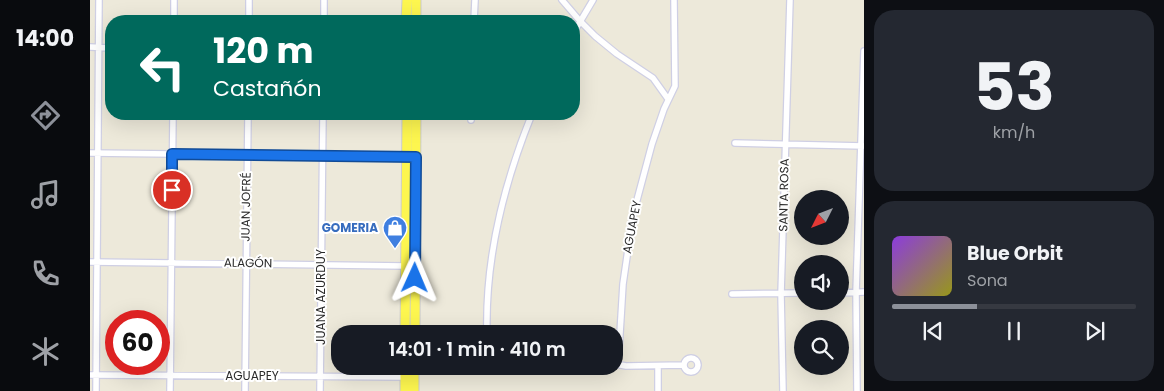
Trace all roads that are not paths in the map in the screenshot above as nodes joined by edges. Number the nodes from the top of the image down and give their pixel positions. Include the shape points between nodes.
1 (99, 0) edge
2 (174, 0) edge
3 (249, 0) edge
4 (324, 0) edge
5 (407, 0) edge
6 (416, 0) edge
7 (475, 0) edge
8 (562, 0) edge
9 (593, 0) edge
10 (674, 0) edge
11 (790, 0) edge
12 (174, 15) edge
13 (249, 15) edge
14 (324, 15) edge
15 (406, 15) edge
16 (416, 15) edge
17 (474, 15) edge
18 (575, 15) edge
19 (580, 21) joint
20 (90, 47) edge
21 (99, 48) junction
22 (105, 48) edge
23 (864, 51) edge
24 (668, 99) junction
25 (173, 120) edge
26 (248, 120) edge
27 (323, 120) edge
28 (408, 120) edge
29 (415, 120) edge
30 (530, 120) edge
31 (735, 143) dead end
32 (785, 145) junction
33 (862, 146) edge
34 (93, 154) edge
35 (172, 154) junction
36 (247, 156) junction
37 (322, 156) junction
38 (412, 157) junction
39 (93, 262) edge
40 (170, 262) junction
41 (245, 263) junction
42 (320, 264) junction
43 (405, 266) junction
44 (849, 292) edge
45 (856, 292) junction
46 (864, 292) edge
47 (794, 293) edge
48 (732, 294) dead end
49 (781, 294) junction
50 (170, 310) edge
51 (405, 325) edge
52 (415, 325) edge
53 (487, 325) edge
54 (621, 325) edge
55 (623, 365) edge
56 (684, 365) dead end
57 (658, 366) junction
58 (93, 375) edge
59 (170, 375) joint
60 (246, 376) junction
61 (320, 376) junction
62 (410, 377) junction
63 (96, 391) edge
64 (170, 391) edge
65 (245, 391) edge
66 (320, 391) edge
67 (406, 391) edge
68 (414, 391) edge
69 (658, 391) edge
70 (782, 391) edge
71 (857, 391) edge

1 - 21 street
2 - 12 street
3 - 13 street
4 - 14 street
5 - 15 main road
6 - 16 main road
7 - 17 street
8 - 18 street
9 - 19 street
10 - 24 street, AGUAPEY via 675,86
11 - 32 street, SANTA ROSA
19 - 24 street via 617,54 648,74
20 - 21 street
21 - 22 street
21 - 34 street
23 - 33 street
24 - 54 street, AGUAPEY via 632,215
25 - 35 street
26 - 36 street, JUAN JOFRÉ
27 - 37 street, JUANA AZURDUY
28 - 38 main road
29 - 38 main road
30 - 53 street via 512,169 497,227 489,279
31 - 32 street
32 - 33 street
32 - 49 street, SANTA ROSA
33 - 45 street
34 - 35 street
34 - 39 street
35 - 36 street
35 - 40 street
36 - 37 street
36 - 41 street, JUAN JOFRÉ
37 - 38 street
37 - 42 street, JUANA AZURDUY
38 - 43 main road
38 - 52 main road
39 - 40 street, ALAGÓN
39 - 58 street
40 - 41 street, ALAGÓN
40 - 50 street
41 - 42 street, ALAGÓN
41 - 60 street, JUAN JOFRÉ
42 - 43 street, ALAGÓN
42 - 61 street, JUANA AZURDUY
43 - 51 main road
44 - 45 street
45 - 46 street
45 - 71 street
47 - 49 street
48 - 49 street
49 - 70 street, SANTA ROSA
55 - 57 street
56 - 57 street
57 - 69 street
58 - 63 street
59 - 60 street, AGUAPEY
59 - 64 street
60 - 61 street, AGUAPEY
60 - 65 street, JUAN JOFRÉ
61 - 62 street, AGUAPEY
61 - 66 street, JUANA AZURDUY
62 - 67 main road
62 - 68 main road

